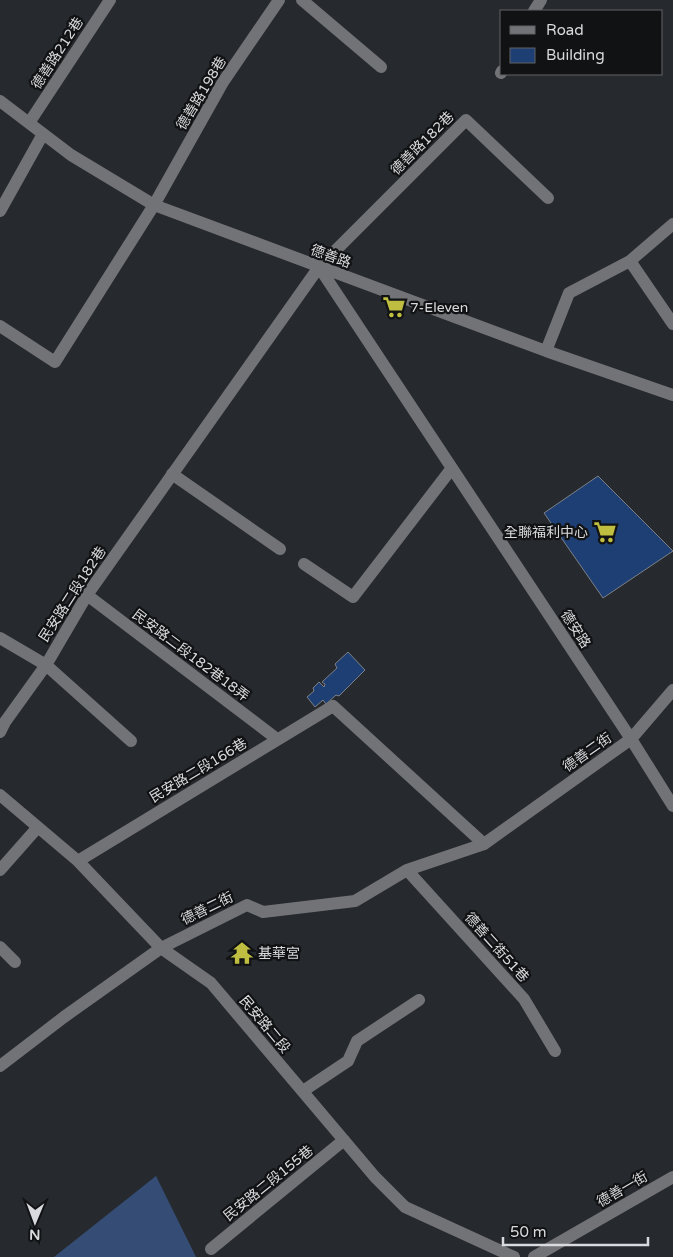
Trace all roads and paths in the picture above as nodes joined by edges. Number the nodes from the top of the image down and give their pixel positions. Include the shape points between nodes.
1 (110, 0) edge
2 (279, 0) edge
3 (302, 0) edge
4 (381, 67) dead end
5 (0, 102) edge
6 (29, 123) junction
7 (44, 134) junction
8 (548, 198) dead end
9 (154, 205) junction
10 (0, 211) edge
11 (673, 224) edge
12 (630, 262) junction
13 (319, 267) junction
14 (673, 324) edge
15 (0, 326) edge
16 (546, 351) junction
17 (673, 395) edge
18 (452, 468) junction
19 (172, 474) junction
20 (280, 549) dead end
21 (304, 564) dead end
22 (87, 595) junction
23 (0, 638) edge
24 (46, 665) junction
25 (673, 690) edge
26 (0, 732) edge
27 (277, 739) junction
28 (631, 739) junction
29 (131, 741) dead end
30 (0, 794) edge
31 (673, 806) edge
32 (38, 827) junction
33 (484, 844) junction
34 (78, 861) junction
35 (0, 870) edge
36 (407, 870) junction
37 (0, 947) edge
38 (161, 948) junction
39 (15, 962) dead end
40 (419, 1000) dead end
41 (555, 1051) dead end
42 (0, 1066) edge
43 (303, 1091) junction
44 (344, 1140) junction
45 (673, 1177) edge
46 (211, 1249) dead end
47 (514, 1257) edge
48 (534, 1257) edge

1 - 6 street, 德善路212巷
2 - 9 street, 德善路198巷 via 223,82
3 - 4 street
5 - 6 street, 德善路
6 - 7 street, 德善路
7 - 9 street, 德善路 via 71,155
7 - 10 street
8 - 13 street, 德善路182巷 via 466,120
9 - 13 street, 德善路
9 - 15 street, 德善路198巷 via 55,362
11 - 12 street
12 - 14 street
12 - 16 street via 569,293
13 - 16 street, 德善路
13 - 18 street, 德安路
13 - 19 street, 民安路二段182巷
16 - 17 street, 德善路
18 - 21 street via 353,597
18 - 28 street, 德安路
19 - 20 street
19 - 22 street, 民安路二段182巷
22 - 24 street, 民安路二段182巷
22 - 27 street, 民安路二段182巷18弄
23 - 24 street
24 - 26 street, 民安路二段182巷
24 - 29 street
25 - 28 street, 德善二街
27 - 33 street, 民安路二段166巷 via 333,706
27 - 34 street, 民安路二段166巷
28 - 31 street, 德安路
28 - 33 street, 德善二街
30 - 32 street, 民安路二段
32 - 34 street, 民安路二段
32 - 35 street
33 - 36 street, 德善二街
34 - 38 street, 民安路二段
36 - 38 street, 德善二街 via 355,901 263,912 247,906
36 - 41 street, 德善二街51巷 via 524,999
37 - 39 street
38 - 42 street, 德善二街
38 - 43 street, 民安路二段 via 211,983
40 - 43 street via 357,1040 348,1061
43 - 44 street, 民安路二段
44 - 46 street, 民安路二段155巷
44 - 47 street, 民安路二段 via 405,1207
45 - 48 street, 德善一街

